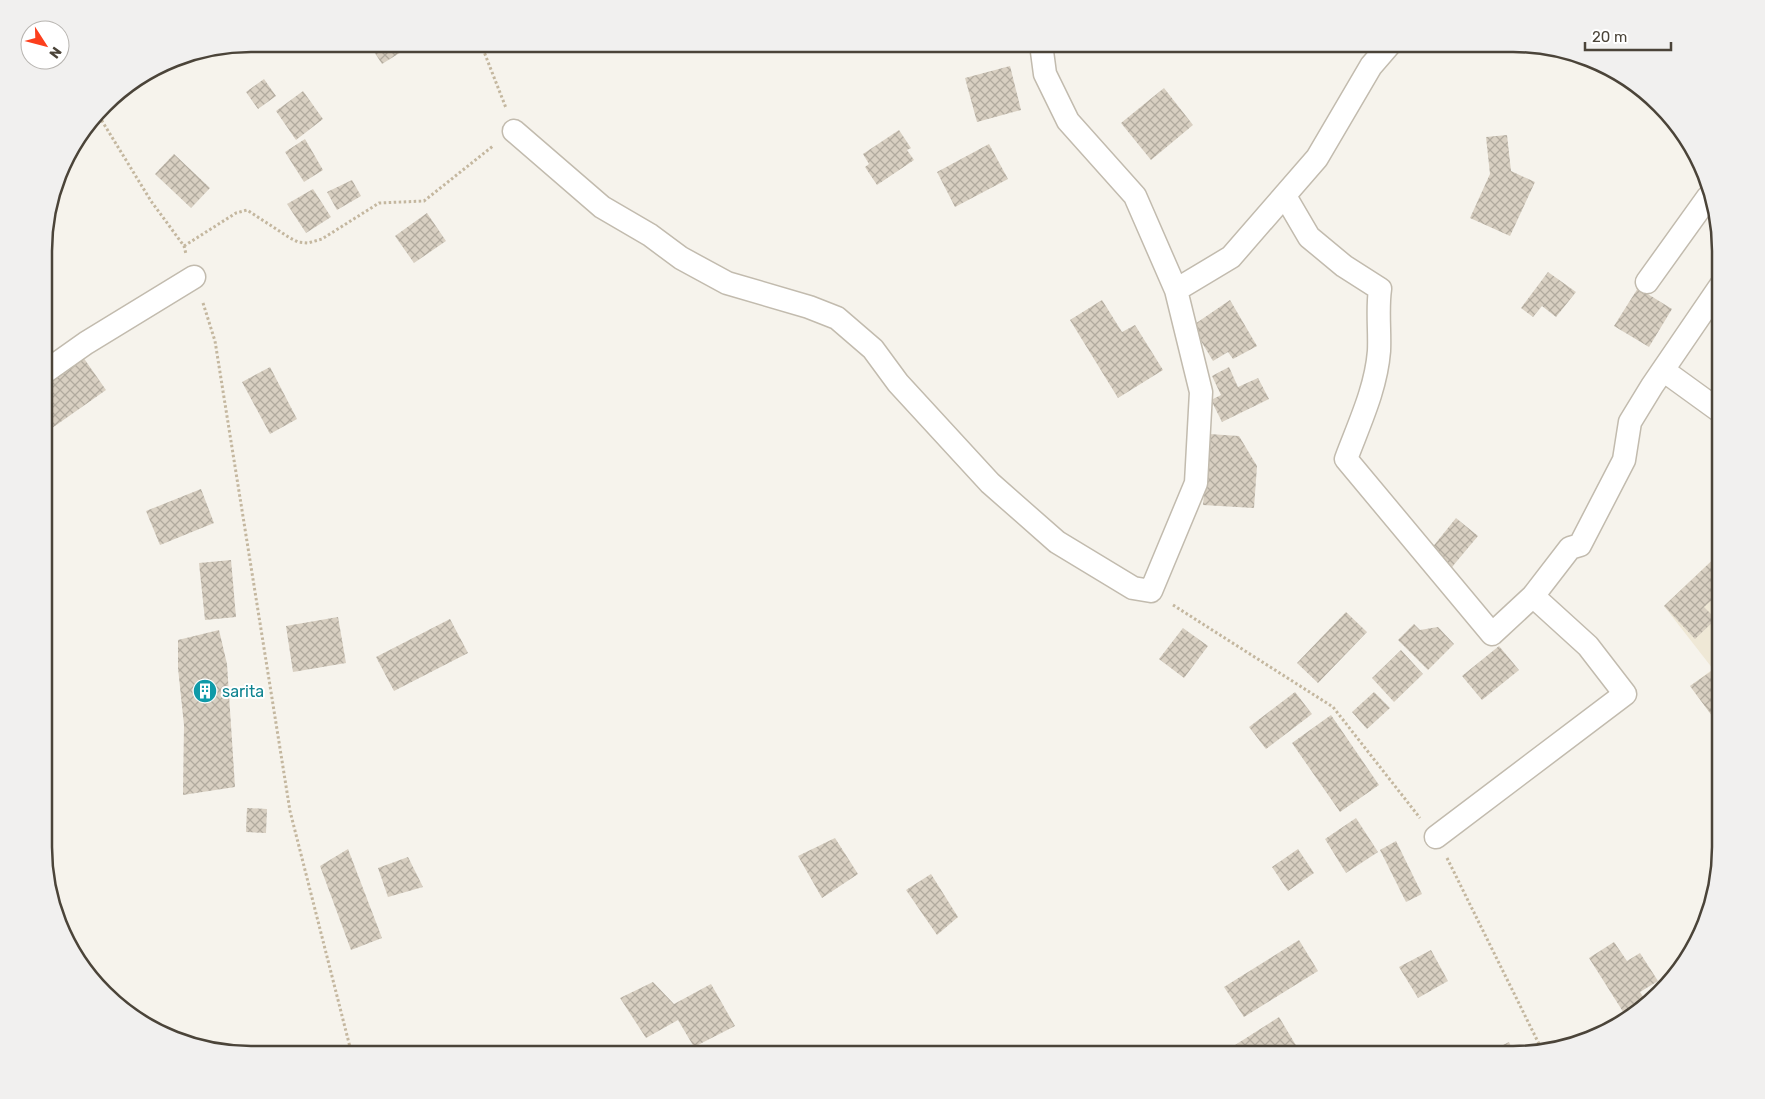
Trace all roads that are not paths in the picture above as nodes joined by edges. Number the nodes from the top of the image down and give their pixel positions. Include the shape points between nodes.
1 (1042, 52) edge
2 (1383, 52) edge
3 (514, 131) road end
4 (1284, 196) junction
5 (1706, 200) edge
6 (194, 277) road end
7 (1647, 282) dead end
8 (1176, 290) junction
9 (1712, 298) edge
10 (52, 368) edge
11 (1663, 370) junction
12 (1712, 405) edge
13 (1533, 596) junction
14 (1436, 837) road end

1 - 8 street via 1045,74 1068,121 1135,196
2 - 4 street via 1317,158
3 - 8 street via 602,206 682,258 727,283 837,318 873,349 898,383 990,483 1057,542 1133,588 1151,591 1196,483 1201,392
4 - 8 street via 1231,257
4 - 13 street via 1309,237 1344,266 1380,289 1379,352 1370,398 1346,459 1492,634
5 - 7 street
6 - 10 street
9 - 11 street
11 - 12 street
11 - 13 street via 1630,422 1624,460 1580,545 1570,548
13 - 14 street via 1588,646 1625,694

